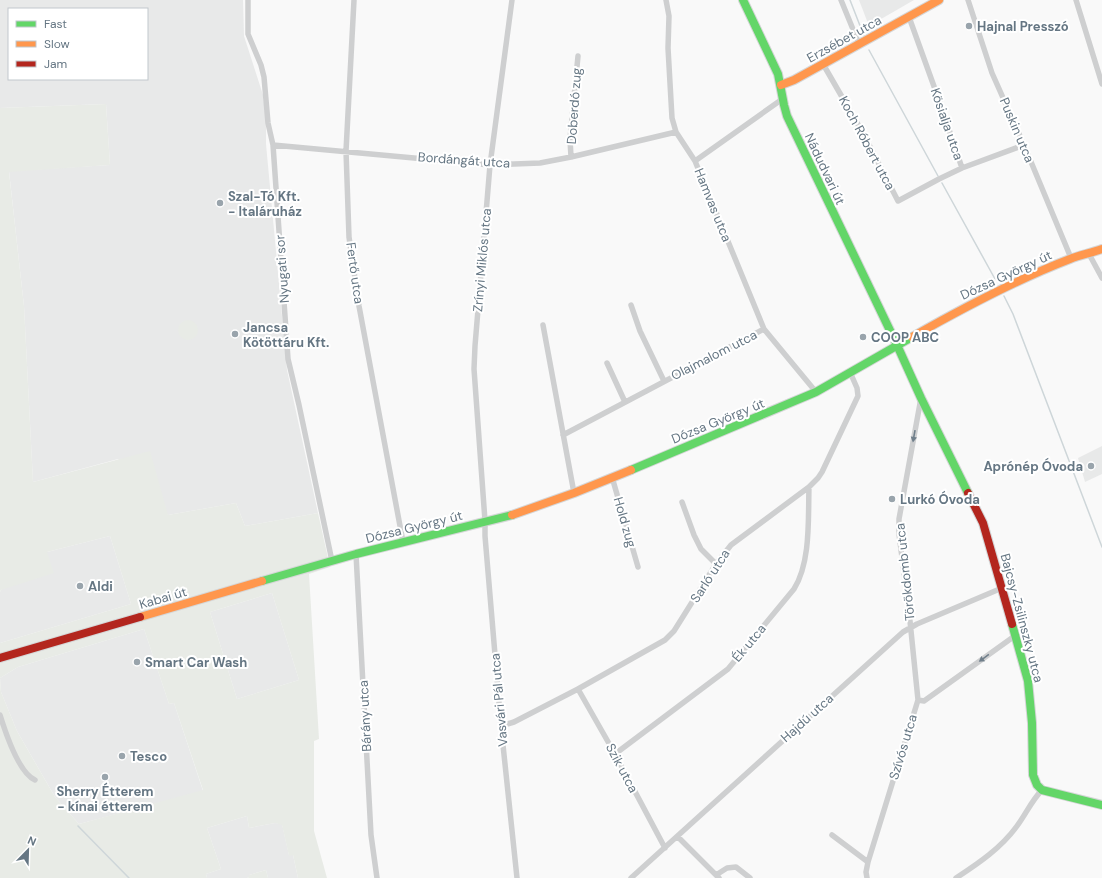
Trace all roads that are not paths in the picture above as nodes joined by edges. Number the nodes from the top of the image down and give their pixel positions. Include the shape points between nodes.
1 (248, 0) edge
2 (354, 0) edge
3 (512, 0) edge
4 (666, 0) edge
5 (743, 0) edge
6 (841, 0) edge
7 (939, 0) edge
8 (968, 0) edge
9 (1076, 0) edge
10 (909, 17) junction
11 (859, 44) junction
12 (578, 56) dead end
13 (823, 64) junction
14 (1102, 84) edge
15 (781, 85) junction
16 (781, 100) junction
17 (676, 132) junction
18 (273, 144) junction
19 (1024, 145) junction
20 (346, 151) junction
21 (571, 157) junction
22 (695, 161) junction
23 (490, 165) junction
24 (962, 168) junction
25 (1102, 249) edge
26 (1090, 253) junction
27 (1071, 258) junction
28 (1102, 278) edge
29 (631, 305) dead end
30 (543, 326) dead end
31 (764, 329) junction
32 (897, 345) junction
33 (607, 363) dead end
34 (850, 372) junction
35 (664, 381) junction
36 (816, 392) junction
37 (921, 398) junction
38 (625, 402) junction
39 (562, 435) junction
40 (612, 478) junction
41 (809, 487) junction
42 (574, 493) junction
43 (682, 502) dead end
44 (485, 521) junction
45 (403, 542) junction
46 (356, 554) junction
47 (332, 561) junction
48 (716, 564) junction
49 (638, 567) dead end
50 (1002, 588) junction
51 (911, 627) junction
52 (1016, 635) junction
53 (0, 658) edge
54 (578, 689) junction
55 (918, 700) junction
56 (0, 715) edge
57 (502, 726) junction
58 (614, 754) junction
59 (35, 780) dead end
60 (1042, 790) junction
61 (1102, 805) edge
62 (832, 835) dead end
63 (678, 837) junction
64 (664, 848) junction
65 (868, 862) junction
66 (717, 876) edge
67 (376, 878) edge
68 (517, 878) edge
69 (631, 878) edge
70 (750, 878) edge
71 (868, 878) edge
72 (956, 878) edge

1 - 18 street, Nyugati sor via 248,34 264,77 268,123
2 - 20 street, Fertő utca
3 - 23 street, Zrínyi Miklós utca
4 - 17 street, Hamvas utca via 669,16 672,118
5 - 15 main road, Nádudvari út
6 - 11 street
7 - 10 main road, Erzsébet utca
8 - 19 street, Puskin utca via 992,73
9 - 14 street
10 - 11 main road, Erzsébet utca
10 - 24 street, Kösialja utca
11 - 13 main road, Erzsébet utca
12 - 21 street, Doberdó zug via 570,139
13 - 15 main road, Erzsébet utca
13 - 24 street, Koch Róbert utca via 898,201
15 - 16 main road, Nádudvari út
16 - 22 street
16 - 32 main road, Nádudvari út
17 - 21 street, Bordángát utca
17 - 22 street, Hamvas utca
18 - 20 street, Bordángát utca
18 - 47 street, Nyugati sor via 288,359
19 - 24 street, Kösialja utca
19 - 27 street, Puskin utca
20 - 23 street, Bordángát utca
20 - 45 street, Fertő utca via 350,237 358,298
21 - 23 street, Bordángát utca
22 - 31 street, Hamvas utca
23 - 44 street, Zrínyi Miklós utca via 474,369
25 - 26 main road, Dózsa György út
26 - 27 main road, Dózsa György út
26 - 28 street
27 - 32 main road, Dózsa György út via 966,306
29 - 35 street, Olajmalom utca via 640,331
30 - 39 street
31 - 35 street, Olajmalom utca
31 - 36 street, Hamvas utca
32 - 34 main road, Dózsa György út
32 - 37 main road, Bajcsy-Zsilinszky utca
33 - 38 street
34 - 36 main road, Dózsa György út
34 - 41 street, Sarló utca via 858,396 822,472
35 - 38 street, Olajmalom utca
36 - 40 main road, Dózsa György út
37 - 50 main road, Bajcsy-Zsilinszky utca via 983,523
37 -> 51 street, Törökdomb utca via 899,519
38 - 39 street, Olajmalom utca
39 - 42 street
40 - 42 main road, Dózsa György út
40 - 49 street, Hold zug
41 - 48 street, Sarló utca via 731,545
41 - 58 street, Ék utca via 806,554 802,574 794,589 728,669
42 - 44 main road, Dózsa György út via 514,514
43 - 48 street via 701,549
44 - 45 main road, Dózsa György út
44 - 57 street, Vasvári Pál utca
45 - 46 main road, Dózsa György út
46 - 47 main road, Dózsa György út
46 - 67 street, Bárány utca via 371,835
47 - 53 main road, Kabai út
48 - 54 street, Sarló utca via 674,631 665,640
50 - 51 street, Hajdú utca
50 - 52 main road, Bajcsy-Zsilinszky utca
51 - 55 street, Törökdomb utca
51 - 63 street, Hajdú utca via 845,683
52 -> 55 street, Szívós utca via 924,701
52 - 60 main road, Bajcsy-Zsilinszky utca via 1031,698 1035,783
54 - 57 street, Sarló utca
54 - 58 street, Szik utca
55 - 65 street, Szívós utca
56 - 59 street via 8,740 24,771
57 - 68 street, Vasvári Pál utca
58 - 64 street, Szik utca
60 - 61 main road
60 - 72 street via 1004,841 977,865
62 - 65 street
63 - 64 street, Hajdú utca
63 - 66 street
64 - 69 street, Hajdú utca
65 - 71 street, Szívós utca
66 - 70 street via 727,868 736,867

